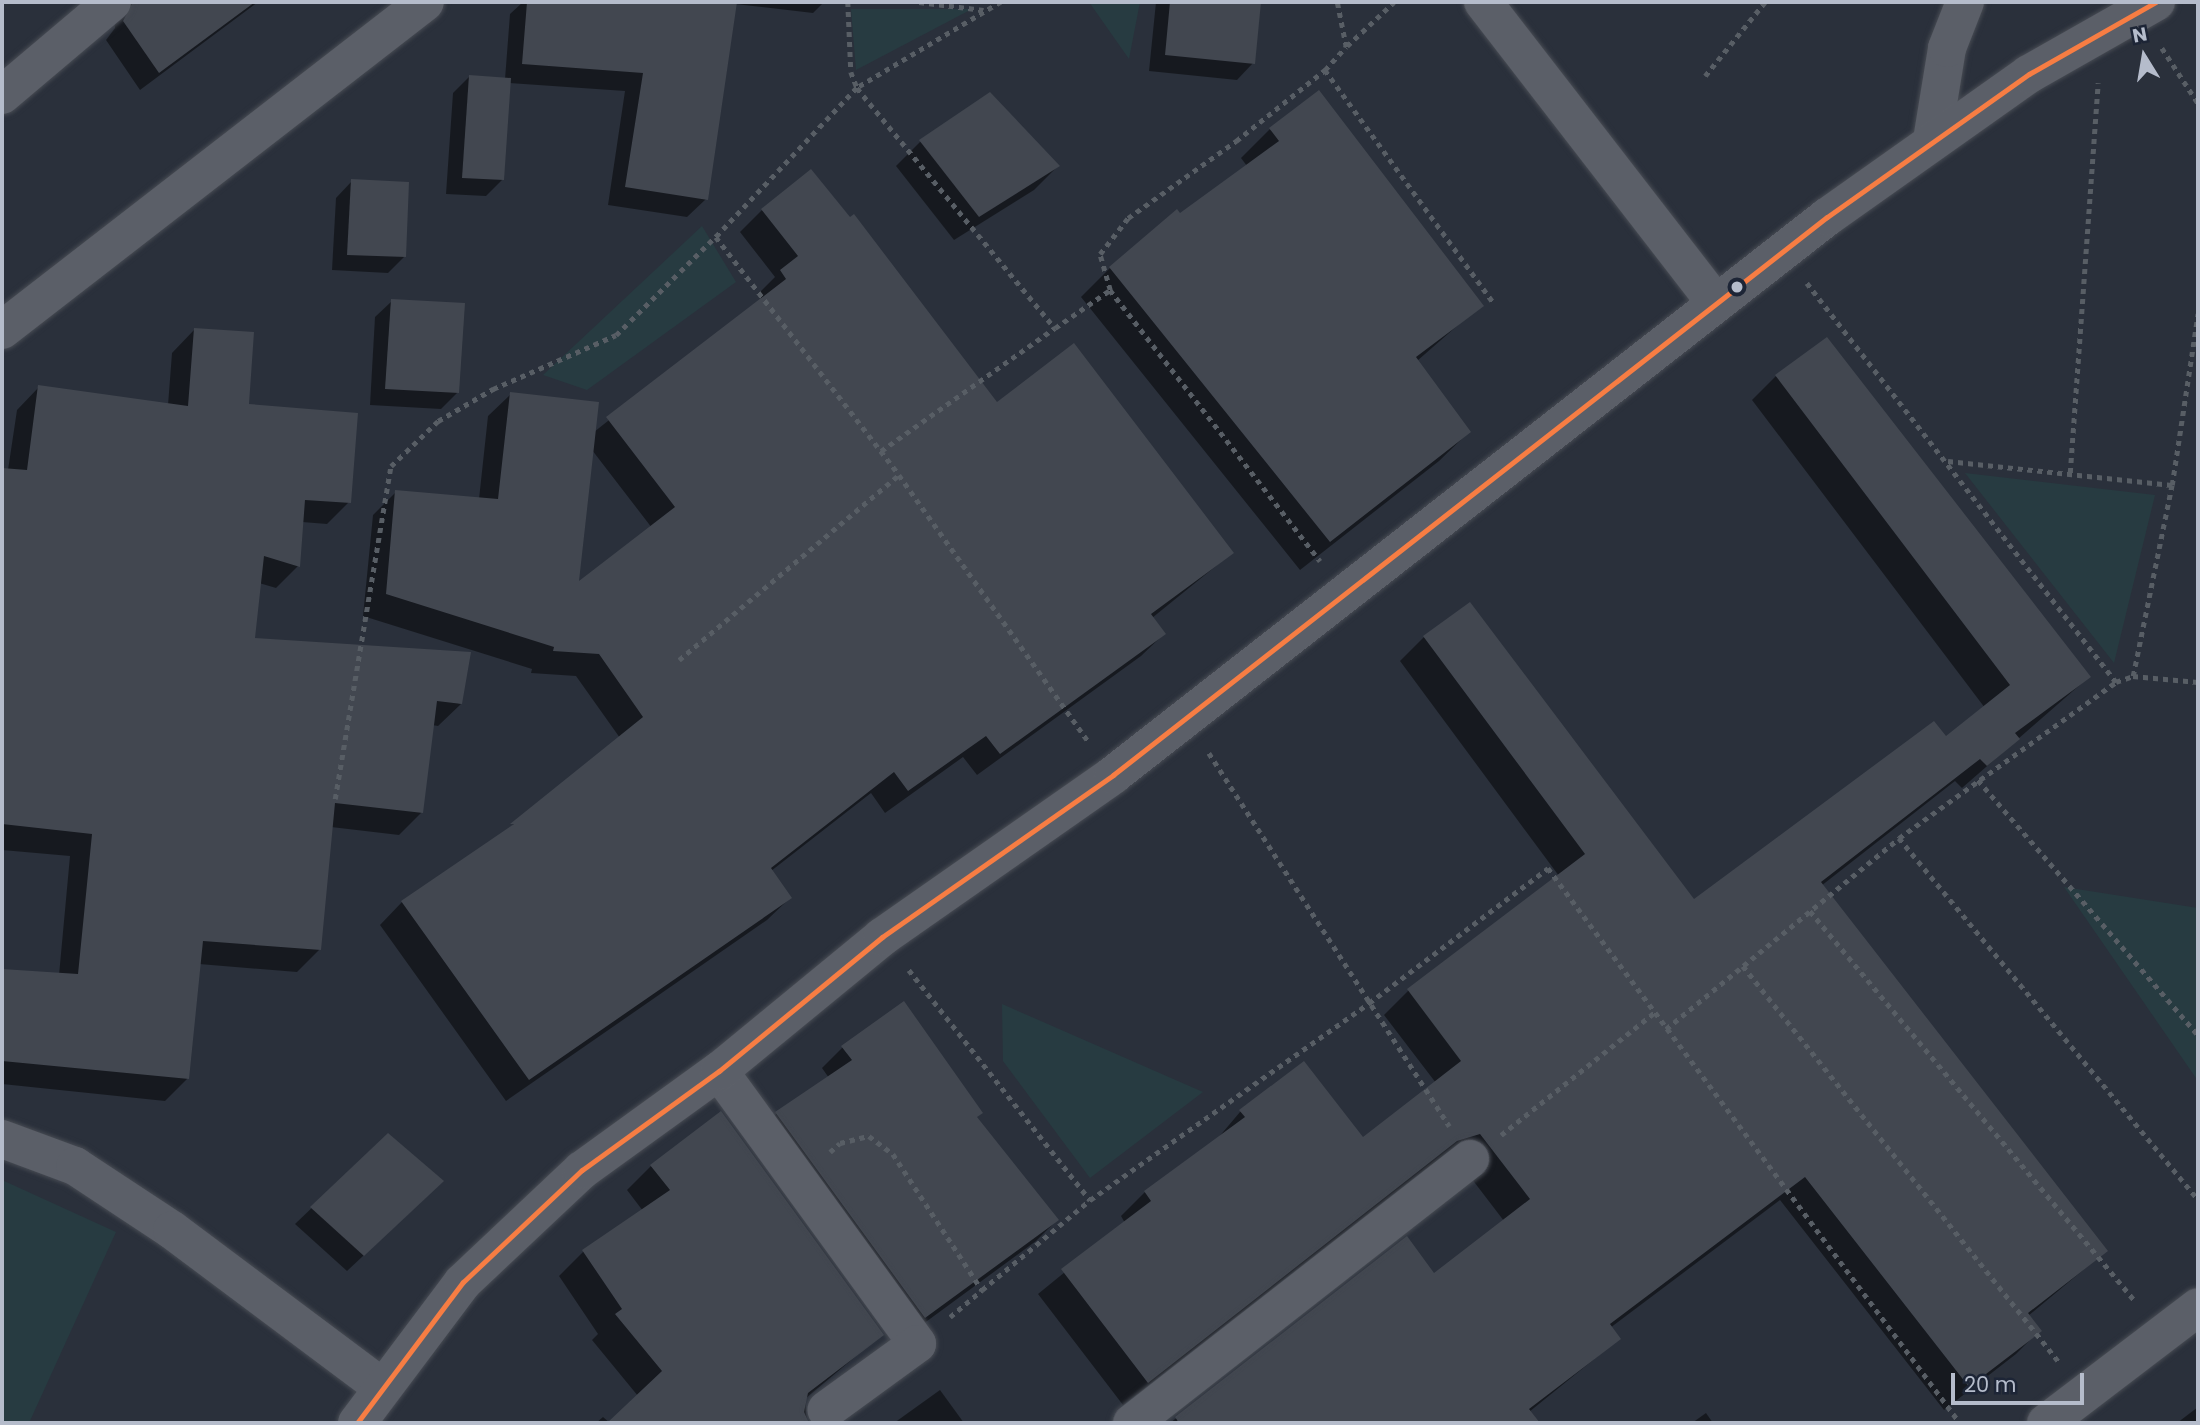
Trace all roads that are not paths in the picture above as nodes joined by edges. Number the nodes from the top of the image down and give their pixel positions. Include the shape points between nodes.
1 (112, 2) edge
2 (425, 2) edge
3 (1483, 2) edge
4 (1965, 2) edge
5 (2147, 7) edge
6 (2, 95) edge
7 (1932, 140) junction
8 (1716, 303) junction
9 (2, 330) edge
10 (719, 1071) junction
11 (2, 1139) edge
12 (1471, 1159) road end
13 (2198, 1307) edge
14 (382, 1387) junction
15 (826, 1410) dead end
16 (357, 1423) edge
17 (1132, 1423) edge
18 (2046, 1423) edge

1 - 6 street
2 - 9 street
3 - 8 street
4 - 7 street via 1947,48
5 - 7 street
7 - 8 street
8 - 10 street via 1113,775 882,937
10 - 14 street via 582,1170 463,1282
10 - 15 street via 917,1345
11 - 14 street via 75,1166 172,1230
12 - 17 street
13 - 18 street
14 - 16 street

